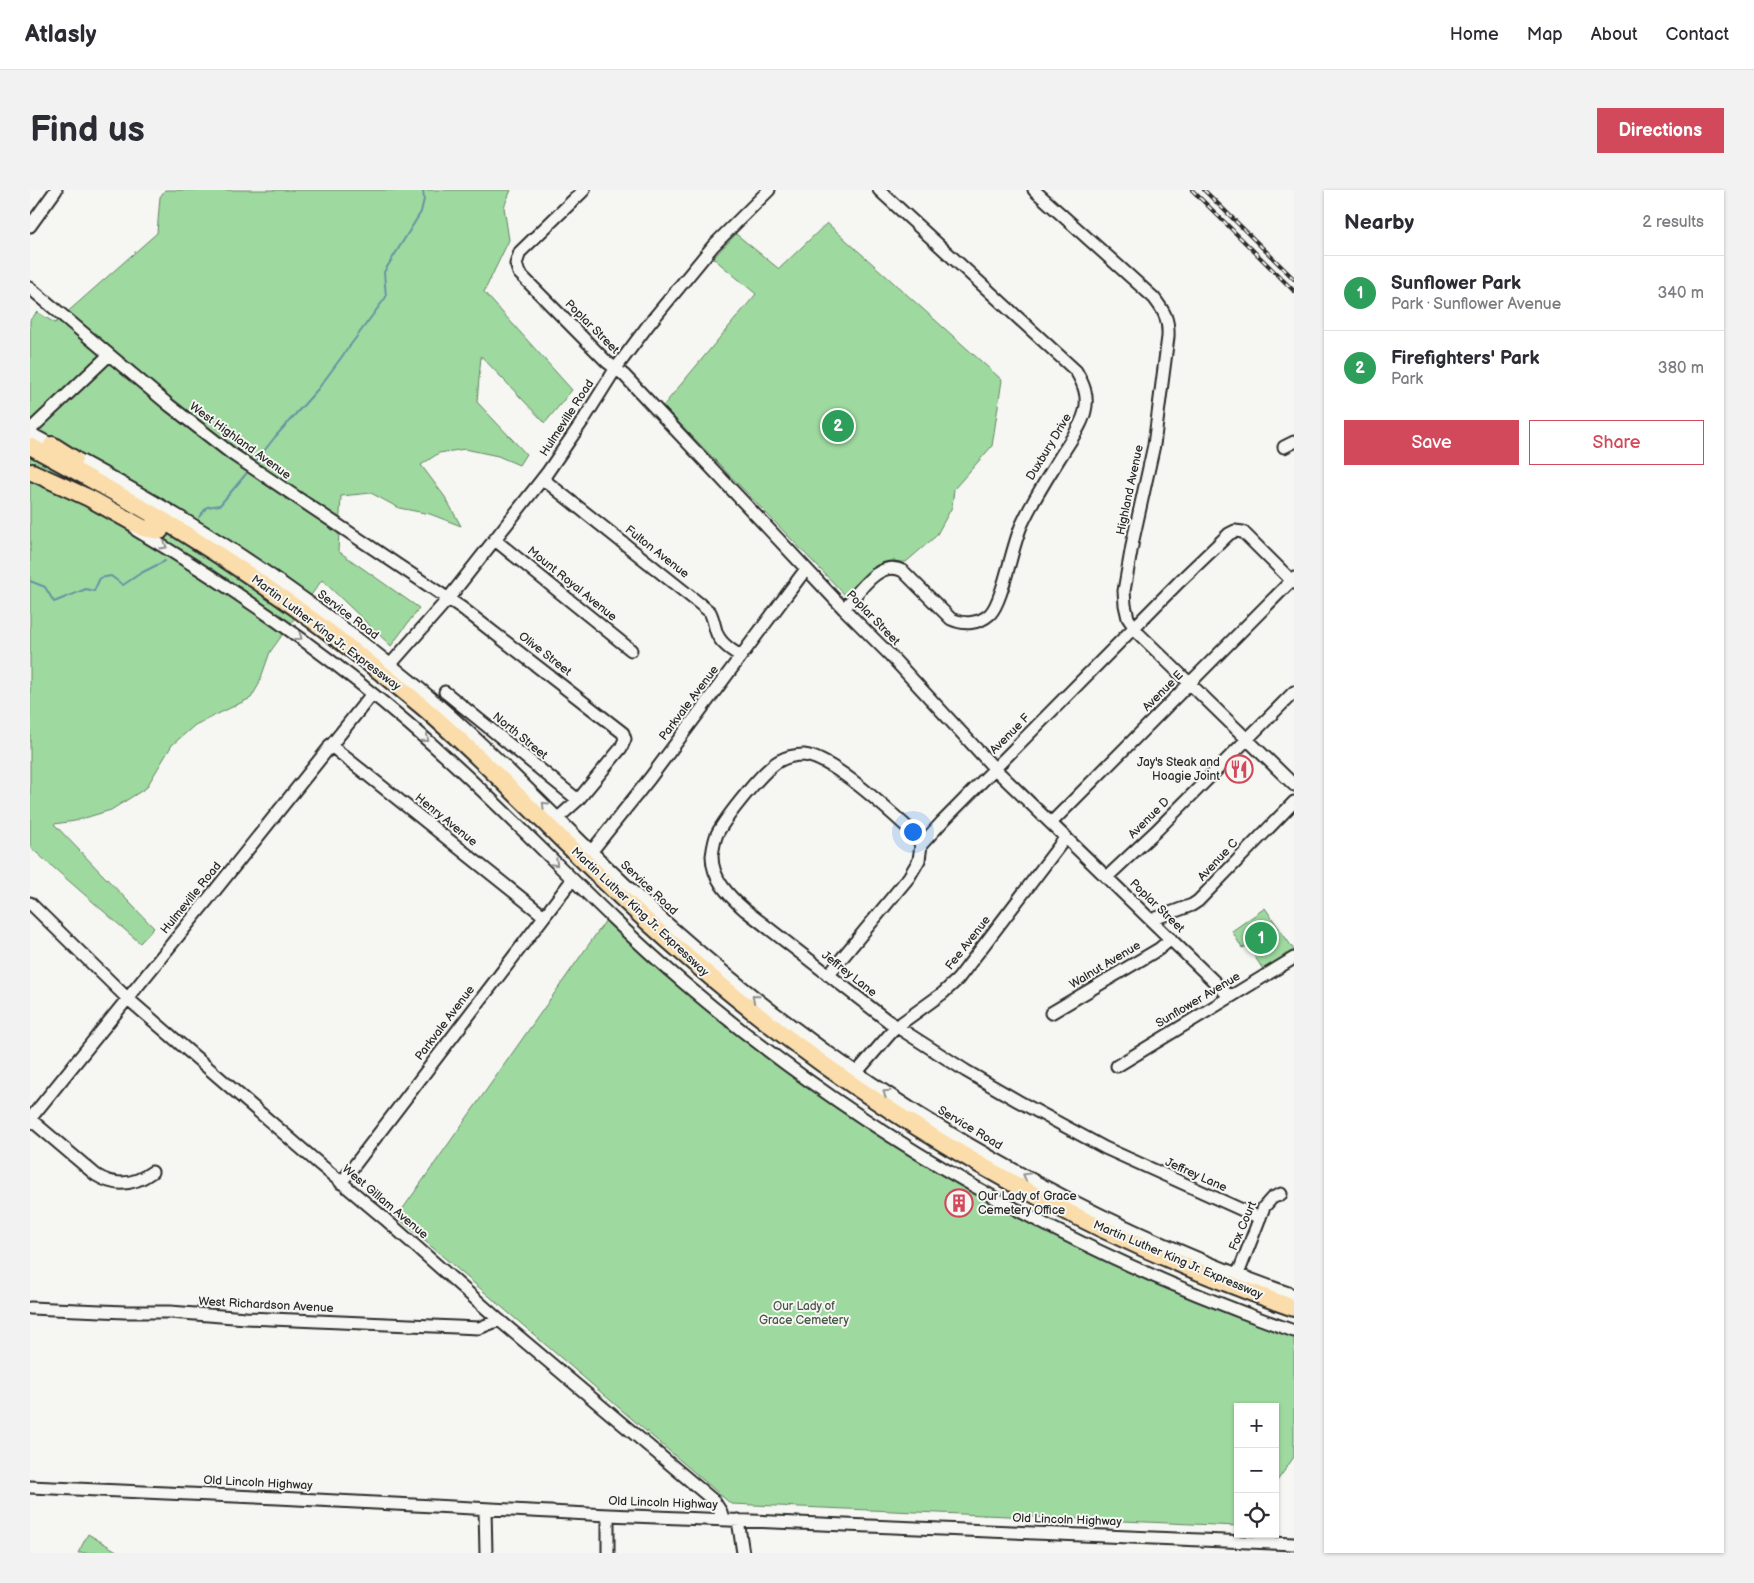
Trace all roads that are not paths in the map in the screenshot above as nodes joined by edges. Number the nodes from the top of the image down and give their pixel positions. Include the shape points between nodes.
1 (56, 190) edge
2 (584, 190) edge
3 (770, 190) edge
4 (879, 190) edge
5 (1034, 190) edge
6 (30, 226) edge
7 (30, 288) edge
8 (109, 356) junction
9 (616, 368) junction
10 (30, 432) edge
11 (52, 445) junction
12 (30, 446) edge
13 (31, 467) edge
14 (543, 479) junction
15 (179, 530) junction
16 (495, 540) junction
17 (806, 569) junction
18 (1293, 581) edge
19 (448, 599) junction
20 (844, 609) junction
21 (1135, 628) junction
22 (631, 650) dead end
23 (741, 656) junction
24 (390, 665) junction
25 (1189, 684) junction
26 (445, 692) dead end
27 (1294, 692) edge
28 (372, 694) junction
29 (1246, 739) junction
30 (330, 745) junction
31 (995, 769) junction
32 (1294, 785) edge
33 (578, 800) junction
34 (1294, 802) edge
35 (558, 818) junction
36 (1051, 823) junction
37 (1066, 837) junction
38 (921, 845) junction
39 (592, 852) junction
40 (1107, 877) junction
41 (572, 880) junction
42 (30, 903) edge
43 (544, 916) junction
44 (1151, 920) junction
45 (1171, 938) junction
46 (1294, 958) edge
47 (828, 975) junction
48 (1231, 996) junction
49 (127, 998) junction
50 (1052, 1013) dead end
51 (896, 1027) junction
52 (1117, 1066) dead end
53 (856, 1073) junction
54 (30, 1119) edge
55 (152, 1172) dead end
56 (341, 1182) junction
57 (1280, 1194) dead end
58 (1260, 1218) junction
59 (1237, 1281) junction
60 (1294, 1297) edge
61 (30, 1308) edge
62 (1294, 1308) edge
63 (1294, 1318) edge
64 (499, 1320) junction
65 (1294, 1331) edge
66 (30, 1487) edge
67 (485, 1509) junction
68 (608, 1514) junction
69 (723, 1519) junction
70 (738, 1520) junction
71 (1294, 1544) edge
72 (486, 1553) edge
73 (608, 1553) edge
74 (743, 1553) edge

1 - 6 street
2 - 9 street, Poplar Street via 522,250 516,260 518,272
3 - 9 street, Hulmeville Road via 713,246
4 - 20 street, Duxbury Drive via 1076,371 1083,382 1086,408 1021,526 997,603 989,615 975,622 957,622 898,568 890,568
5 - 21 street, Highland Avenue via 1154,298 1168,319 1154,446 1124,591 1126,611
7 - 8 street, West Highland Avenue
8 - 10 street
8 - 19 street, West Highland Avenue via 232,454
9 - 14 street, Hulmeville Road
9 - 17 street, Poplar Street
10 - 11 street, Service Road
11 - 15 highway
11 - 24 street, Service Road via 219,541 317,608
12 - 15 highway, Martin Luther King Jr. Expressway
13 -> 28 street via 225,585
13 - 63 highway, Martin Luther King Jr. Expressway via 143,528 160,531 208,559 336,649 477,769 656,942 754,1025 818,1072 916,1137 1053,1214 1178,1273
14 - 16 street, Hulmeville Road
14 - 23 street, Fulton Avenue via 710,612 720,640
15 - 59 highway, Martin Luther King Jr. Expressway via 310,618 404,691 496,774 670,942 760,1017 823,1064 921,1129 1024,1188 1128,1241
16 - 19 street, Hulmeville Road
16 - 22 street, Mount Royal Avenue
17 - 20 street, Poplar Street
17 - 23 street, Parkvale Avenue
18 - 21 street, Avenue F via 1243,532 1235,531
18 - 25 street, Avenue E
19 - 24 street, Hulmeville Road
19 - 33 street, Olive Street via 624,733 621,748
20 - 31 street, Poplar Street
21 - 25 street, Highland Avenue
21 - 31 street, Avenue F
23 - 39 street, Parkvale Avenue
35 -> 24 street, Service Road via 474,737
25 - 29 street, Highland Avenue
25 - 36 street, Avenue E
26 - 33 street, North Street
27 - 29 street, Avenue D
28 - 30 street, Hulmeville Road
28 -> 41 street via 457,767
29 - 32 street, Highland Avenue
29 - 40 street, Avenue D
30 - 43 street, Henry Avenue
30 - 49 street, Hulmeville Road
31 - 36 street, Poplar Street
31 - 38 street, Avenue F
33 - 35 street
34 - 44 street, Avenue C via 1192,905
35 - 39 street, Service Road
36 - 37 street, Poplar Street
37 - 40 street, Poplar Street
37 - 51 street, Fee Avenue via 958,979
38 - 47 street, Avenue F via 919,860 909,876
38 - 47 street, Jeffrey Lane via 915,834 838,770 820,759 804,755 787,758 774,765 721,827 712,857 723,888 752,916
53 -> 39 street, Service Road via 722,971
40 - 44 street, Poplar Street
41 - 43 street, Parkvale Avenue
41 - 65 street via 663,965 747,1034 910,1148 1006,1204 1083,1243 1192,1292
42 - 49 street, West Gillam Avenue
43 - 56 street, Parkvale Avenue
44 - 45 street, Poplar Street
45 - 48 street, Poplar Street
45 - 50 street, Walnut Avenue via 1159,949
46 - 48 street, Sunflower Avenue
47 - 51 street, Jeffrey Lane
48 - 52 street, Sunflower Avenue
49 - 54 street, Hulmeville Road
49 - 56 street, West Gillam Avenue
51 - 53 street, Fee Avenue
51 - 58 street, Jeffrey Lane via 1068,1129 1176,1182
59 -> 53 street, Service Road via 1046,1187 960,1139
54 - 55 street via 103,1180 120,1184 142,1179
56 - 64 street, West Gillam Avenue
57 - 58 street, Fox Court via 1266,1204
58 - 59 street, Fox Court
59 - 60 highway
59 - 62 highway, Martin Luther King Jr. Expressway
61 - 64 street, West Richardson Avenue via 479,1328
64 - 69 street, West Gillam Avenue via 714,1501
66 - 67 street, Old Lincoln Highway
67 - 68 street, Old Lincoln Highway
67 - 72 street
68 - 69 street, Old Lincoln Highway
68 - 73 street
69 - 70 street, Old Lincoln Highway
70 - 71 street, Old Lincoln Highway
70 - 74 street

